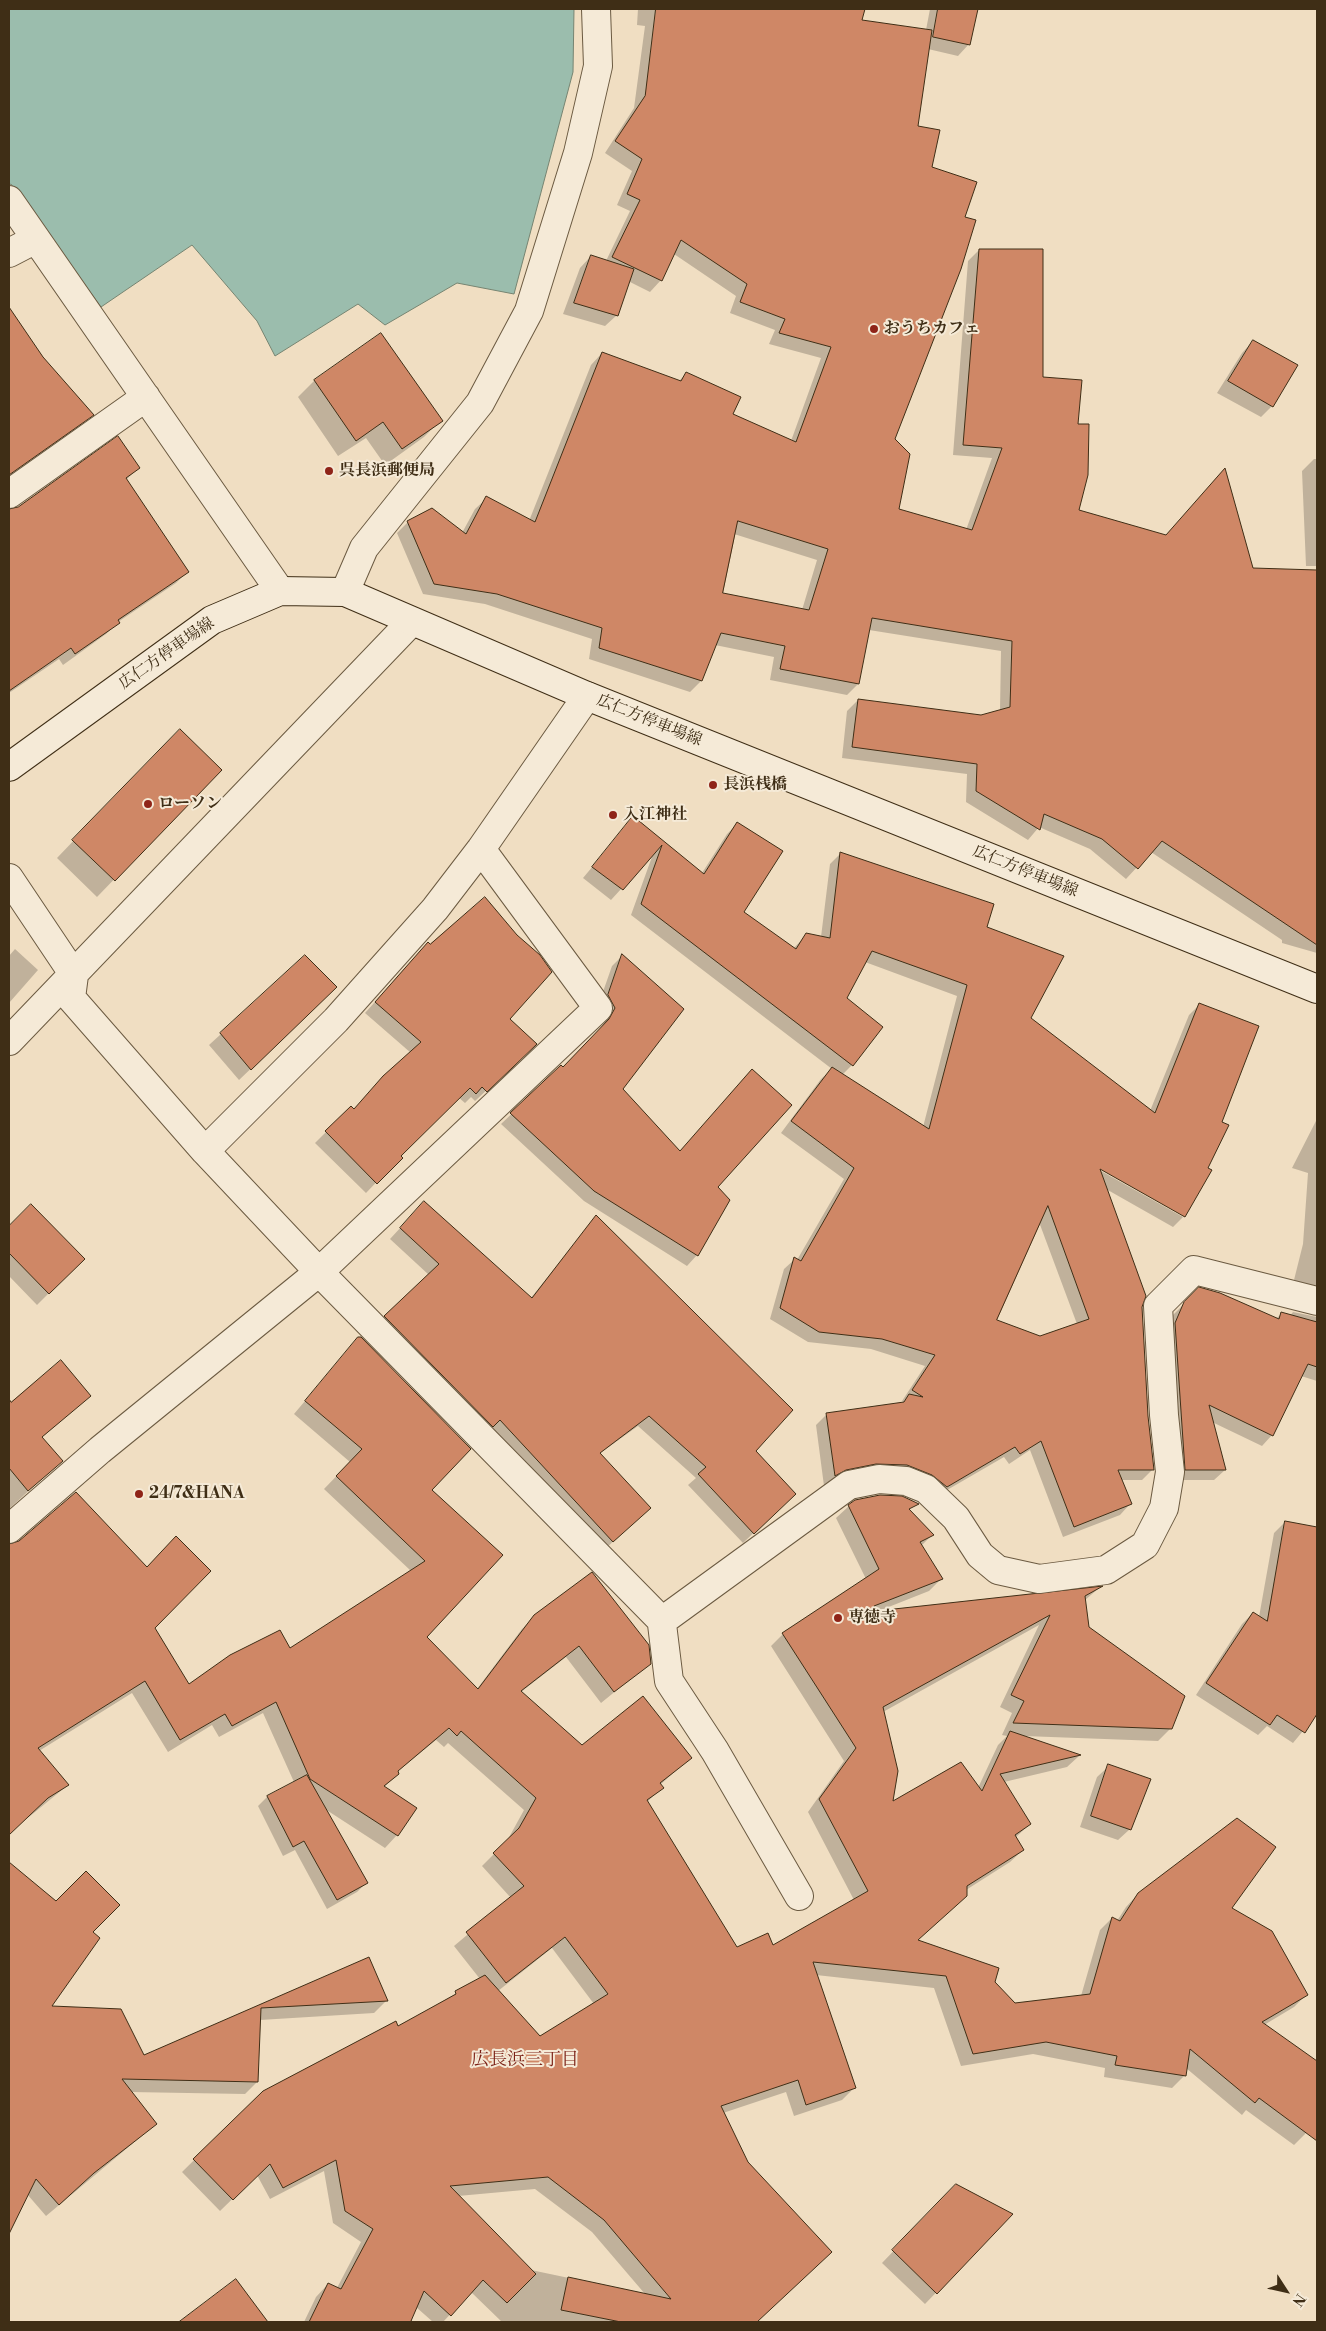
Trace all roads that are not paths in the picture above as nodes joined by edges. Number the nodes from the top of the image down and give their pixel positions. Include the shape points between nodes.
1 (596, 9) edge
2 (9, 200) edge
3 (36, 239) junction
4 (9, 253) edge
5 (146, 396) junction
6 (9, 494) edge
7 (280, 592) junction
8 (345, 592) junction
9 (411, 622) junction
10 (587, 696) junction
11 (9, 768) edge
12 (480, 849) junction
13 (9, 878) edge
14 (74, 975) junction
15 (1317, 989) edge
16 (9, 1041) edge
17 (205, 1151) junction
18 (319, 1272) junction
19 (1317, 1301) edge
20 (9, 1529) edge
21 (662, 1619) junction
22 (799, 1896) dead end

1 - 8 street via 598,66 578,153 529,311 480,403 364,548
2 - 3 street
3 - 4 street
3 - 5 street
5 - 6 street
5 - 7 street
7 - 8 street, 広仁方停車場線
7 - 11 street, 広仁方停車場線 via 212,620
8 - 9 street, 広仁方停車場線
9 - 10 street, 広仁方停車場線
9 - 14 street
10 - 12 street
10 - 15 street, 広仁方停車場線
12 - 17 street via 435,910 336,1020
12 - 18 street via 598,1008
13 - 14 street
14 - 16 street
14 - 17 street via 70,998
17 - 18 street
18 - 20 street via 100,1450
18 - 21 street
19 - 21 street via 1194,1270 1158,1306 1170,1472 1164,1508 1145,1545 1106,1570 1039,1578 998,1570 980,1555 956,1518 926,1489 906,1481 879,1479 850,1485
21 - 22 street via 669,1680 715,1751

